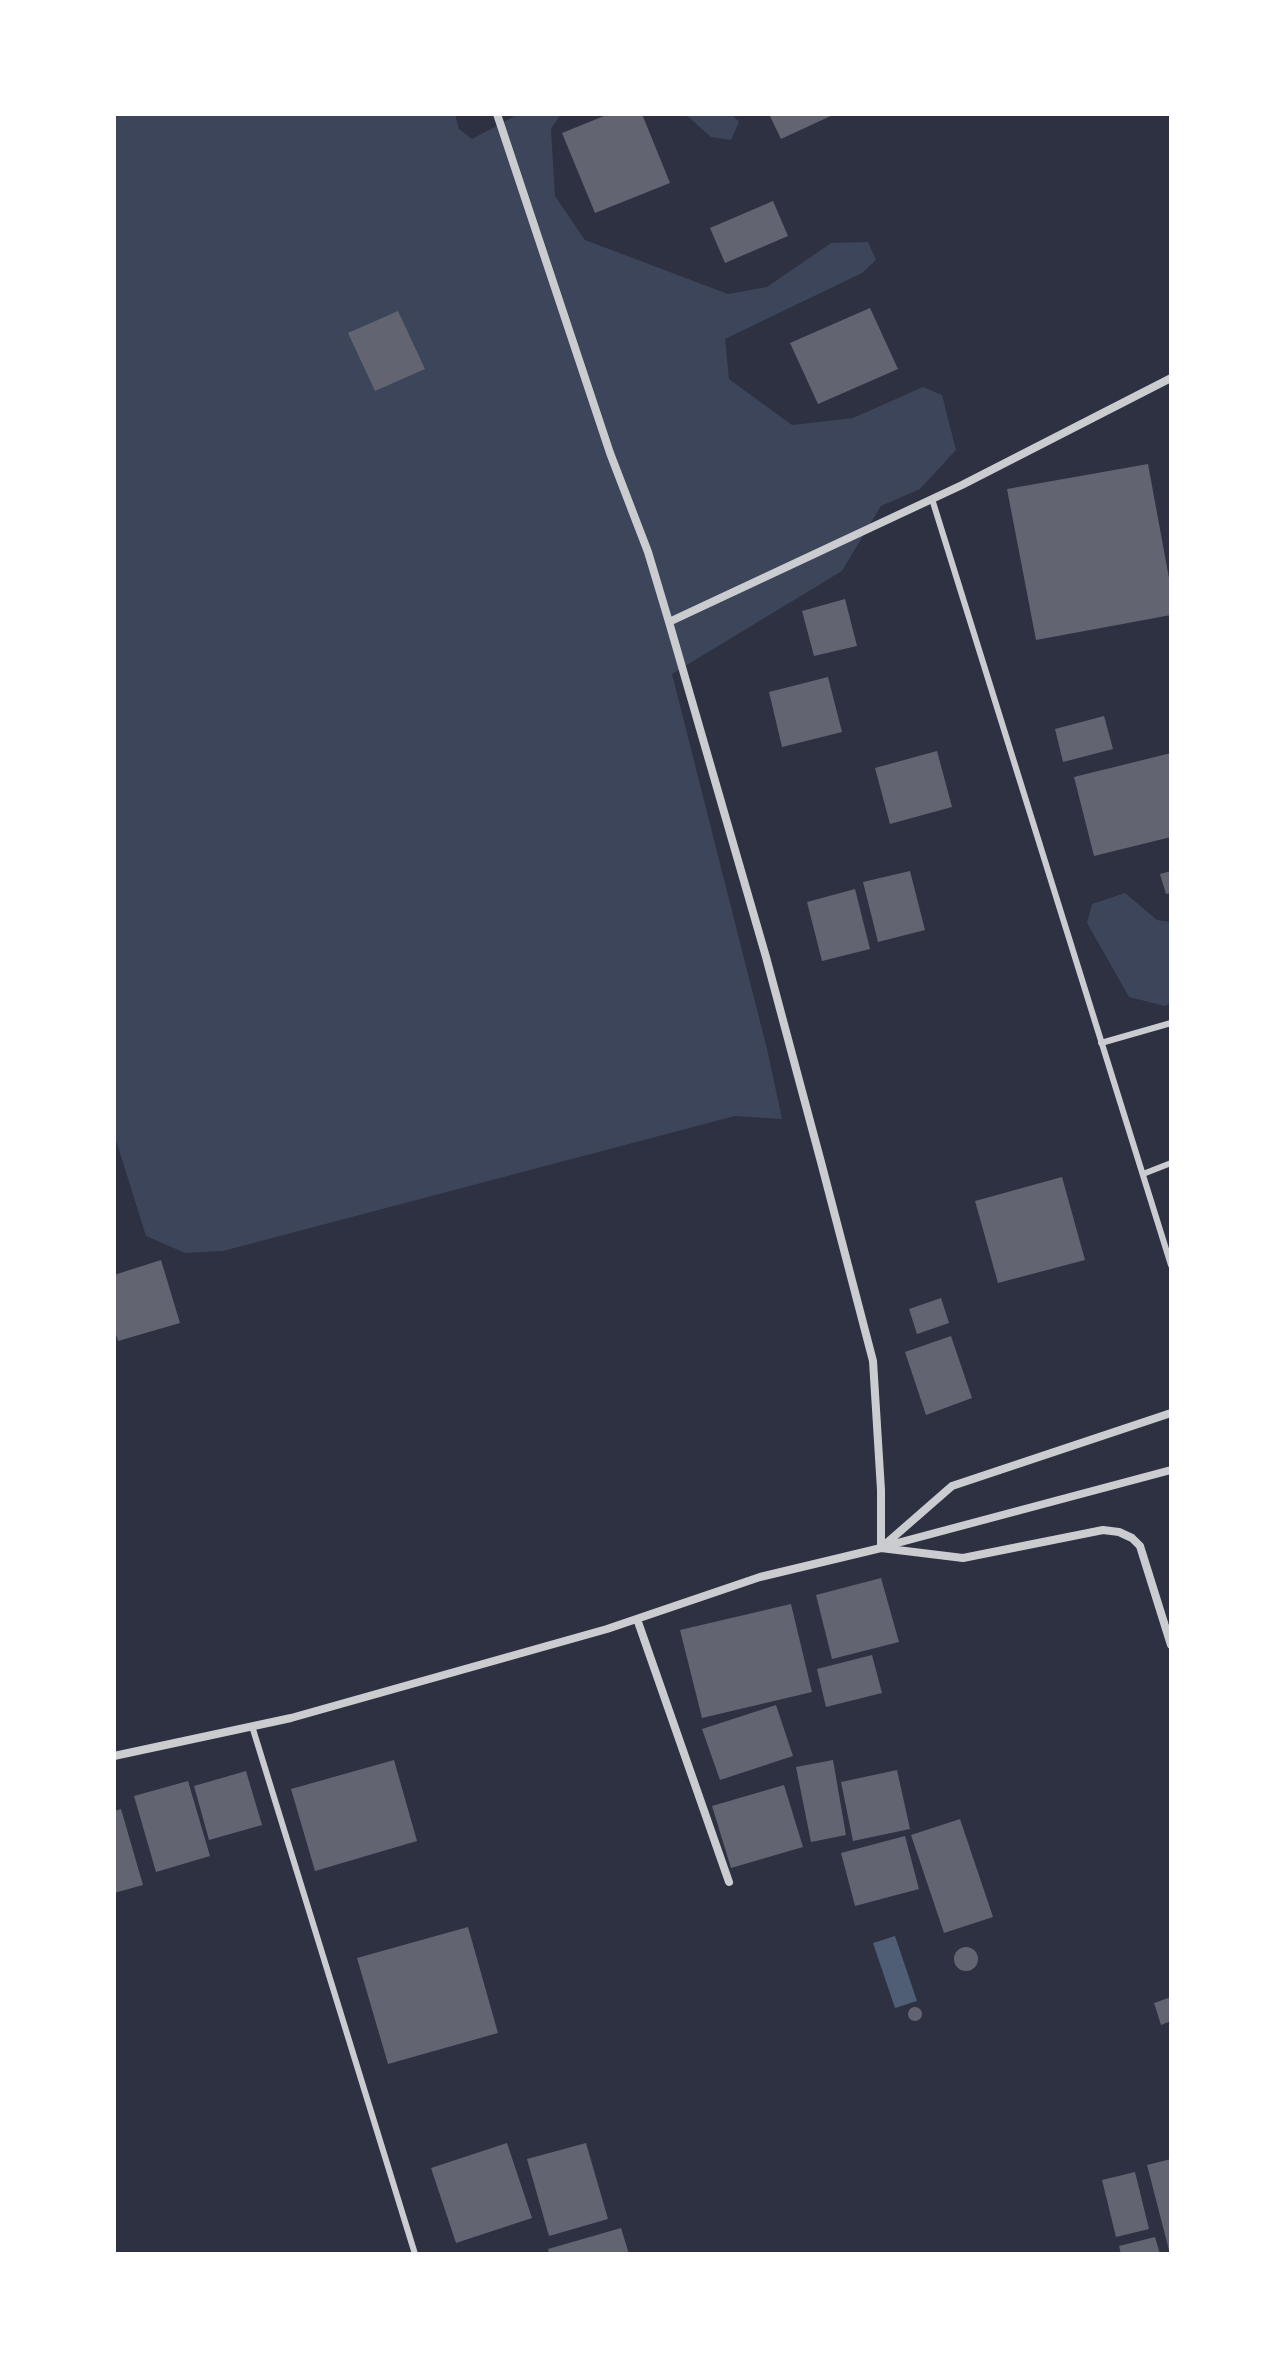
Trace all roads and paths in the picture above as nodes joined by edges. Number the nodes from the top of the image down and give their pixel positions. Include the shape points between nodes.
1 (497, 114) edge
2 (1171, 378) edge
3 (932, 499) junction
4 (669, 622) junction
5 (1171, 1023) edge
6 (1101, 1043) junction
7 (1171, 1163) edge
8 (1143, 1174) junction
9 (1171, 1265) edge
10 (1171, 1413) edge
11 (1171, 1470) edge
12 (881, 1548) junction
13 (637, 1619) junction
14 (1171, 1645) edge
15 (252, 1726) junction
16 (114, 1756) edge
17 (729, 1882) dead end
18 (415, 2254) edge

1 - 4 street
2 - 3 street
3 - 4 street
3 - 6 lane
4 - 12 street via 766,957 873,1361
5 - 6 lane
6 - 8 lane
7 - 8 lane
8 - 9 lane
10 - 12 street via 952,1486
11 - 12 street
12 - 13 street via 760,1577
12 - 14 street via 963,1558 1103,1530 1119,1532 1140,1546
13 - 15 street
13 - 17 street
15 - 16 street
15 - 18 lane

